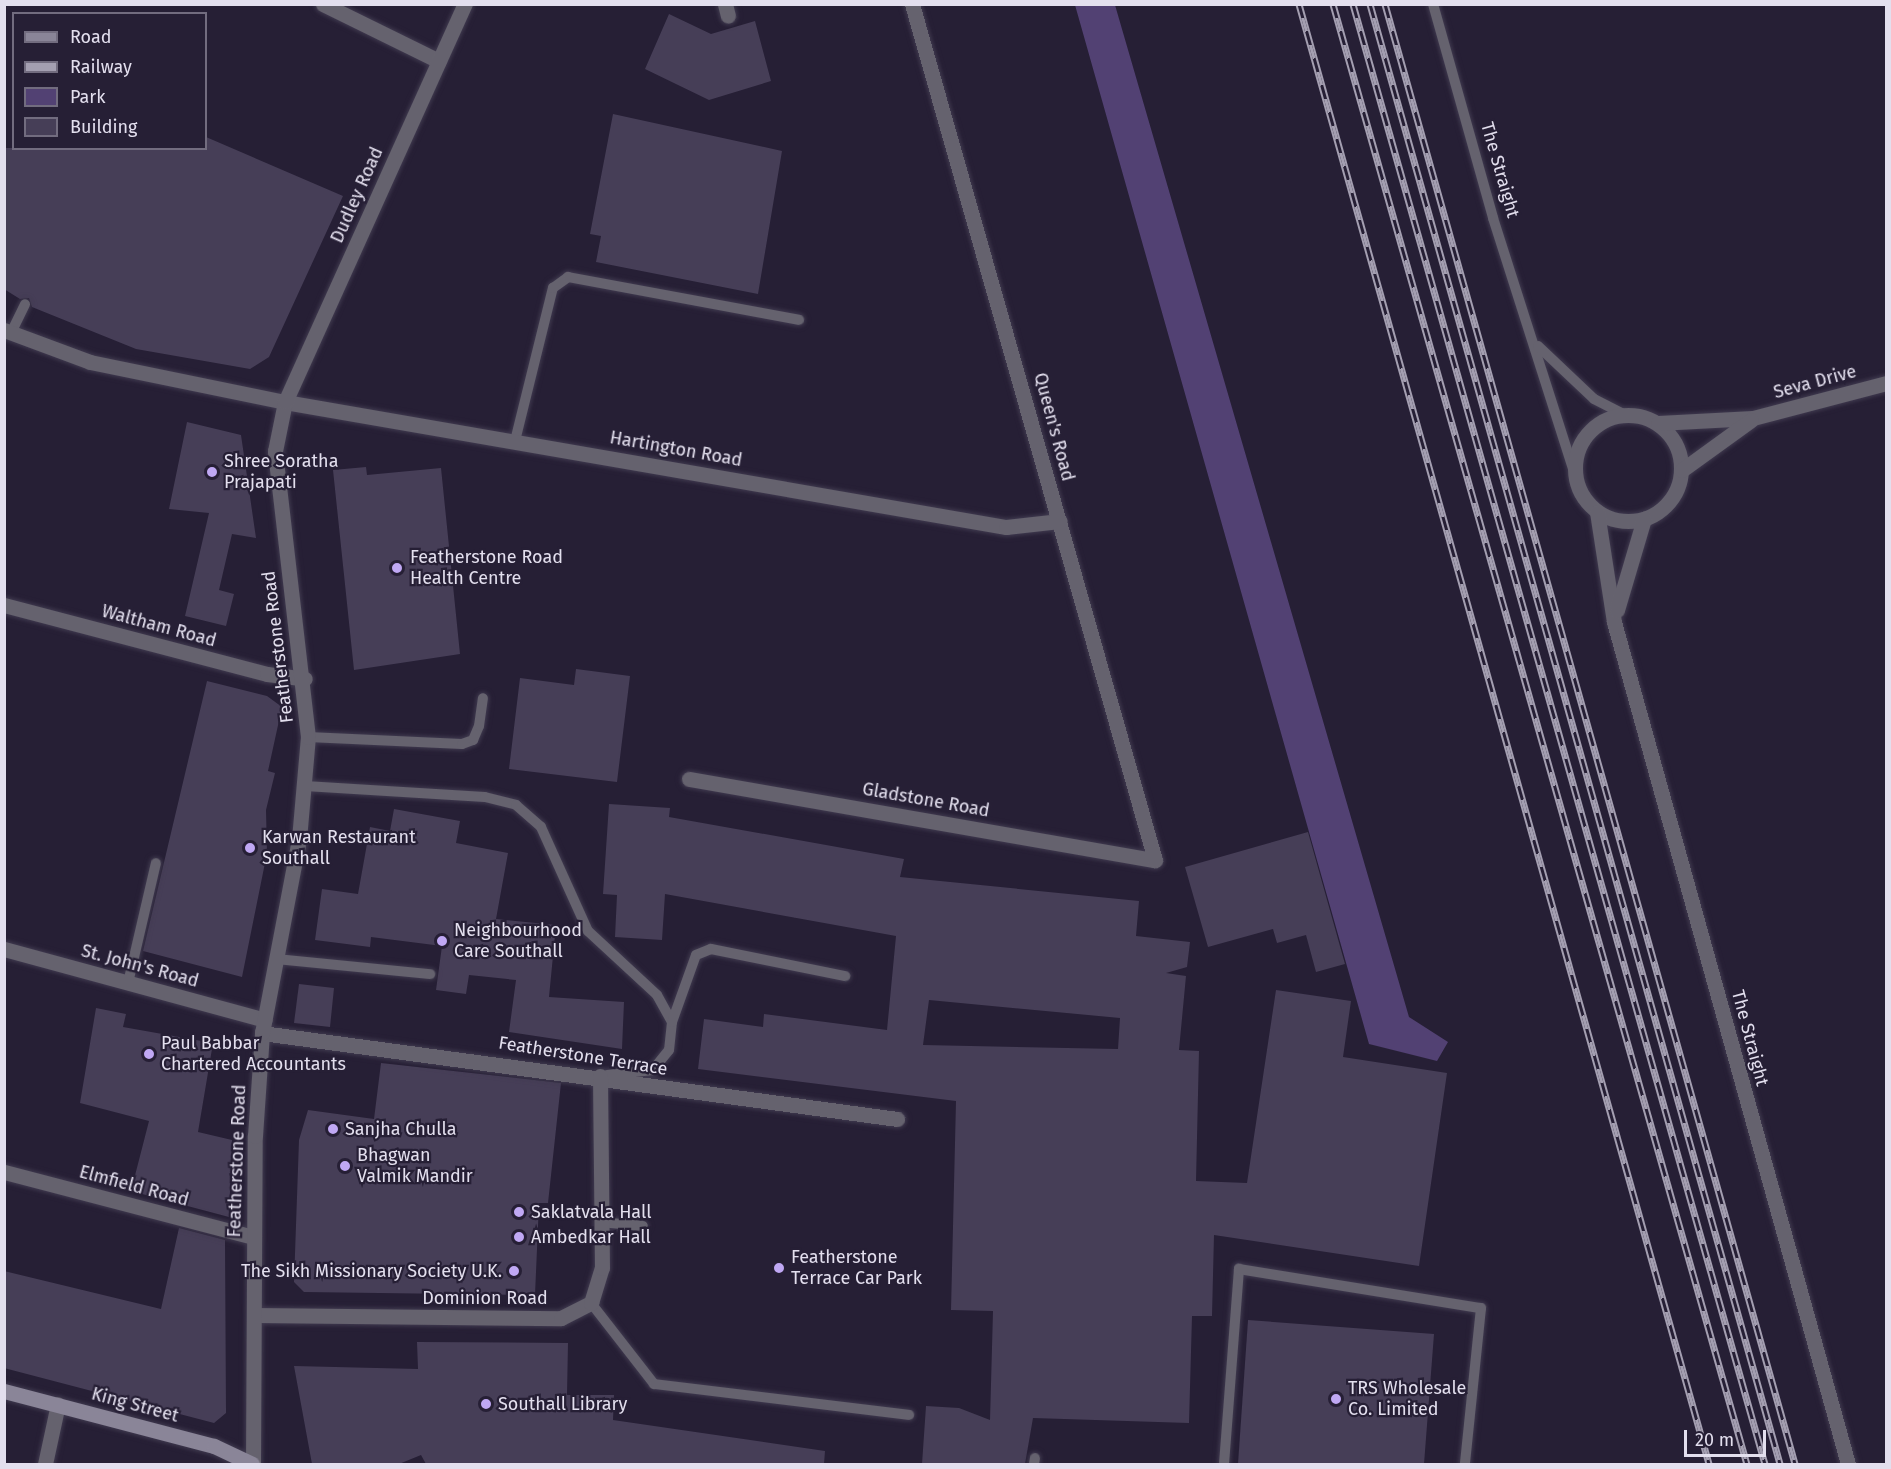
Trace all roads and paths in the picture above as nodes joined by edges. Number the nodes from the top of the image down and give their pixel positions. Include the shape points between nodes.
1 (323, 4) edge
2 (465, 4) edge
3 (912, 4) edge
4 (1433, 4) edge
5 (439, 61) junction
6 (25, 304) dead end
7 (799, 320) dead end
8 (8, 332) edge
9 (1536, 344) junction
10 (1887, 383) edge
11 (285, 402) junction
12 (1623, 414) junction
13 (1753, 418) junction
14 (1658, 423) junction
15 (515, 441) junction
16 (1682, 470) junction
17 (1574, 472) junction
18 (1597, 512) junction
19 (1644, 519) junction
20 (1060, 521) junction
21 (4, 605) edge
22 (1614, 622) junction
23 (305, 679) junction
24 (483, 698) dead end
25 (308, 737) junction
26 (690, 779) dead end
27 (305, 786) junction
28 (1155, 860) joint
29 (156, 863) dead end
30 (4, 950) edge
31 (276, 959) junction
32 (430, 974) dead end
33 (844, 976) dead end
34 (128, 983) junction
35 (672, 1022) junction
36 (264, 1027) junction
37 (600, 1076) junction
38 (897, 1119) dead end
39 (4, 1172) edge
40 (600, 1222) junction
41 (643, 1226) dead end
42 (254, 1238) junction
43 (591, 1303) junction
44 (254, 1315) junction
45 (4, 1391) edge
46 (58, 1404) junction
47 (909, 1415) dead end
48 (45, 1464) edge
49 (253, 1464) edge
50 (1224, 1464) edge
51 (1465, 1464) edge
52 (1848, 1464) edge

1 - 5 street
2 - 5 street, Dudley Road
3 - 20 street, Queen's Road
4 - 9 lane, The Straight via 1493,218
5 - 11 street, Dudley Road
6 - 8 lane
7 - 15 lane via 568,277 553,288
8 - 11 street via 90,362
9 - 12 lane, The Straight via 1594,399
9 - 17 lane, The Straight
10 - 13 street, Seva Drive
11 - 15 street, Hartington Road
11 - 23 street, Featherstone Road via 273,470
12 - 14 street
12 - 17 street via 1591,429 1575,456
13 - 14 street, Seva Drive
13 - 16 street, Seva Drive via 1710,444
14 - 16 street via 1675,443
15 - 20 street, Hartington Road via 1006,527
16 - 19 street via 1670,501
17 - 18 street via 1578,487
18 - 19 street via 1620,520
18 - 22 street, The Straight
19 - 22 street, The Straight via 1626,562
20 - 28 street, Queen's Road
21 - 23 street, Waltham Road via 267,674
22 - 52 street, The Straight
23 - 25 street, Featherstone Road
24 - 25 lane via 480,726 473,740 462,744
25 - 27 street, Featherstone Road
26 - 28 street, Gladstone Road
27 - 31 street, Featherstone Road
27 - 35 lane via 405,789 516,805 541,827 588,931 657,995
29 - 34 lane
30 - 34 street, St. John's Road
31 - 32 lane
31 - 36 street, Featherstone Road
33 - 35 lane via 711,949 696,955
34 - 36 street, St. John's Road
35 - 37 lane via 669,1050 653,1071
36 - 37 street, Featherstone Terrace
36 - 42 street, Featherstone Road
37 - 38 street, Featherstone Terrace via 638,1086
37 - 40 street
39 - 42 street, Elmfield Road
40 - 41 lane
40 - 43 street via 602,1268
42 - 44 street, Featherstone Road
43 - 44 street, Dominion Road via 561,1318
43 - 47 lane via 654,1384
44 - 49 street, Featherstone Road
45 - 46 street, King Street
46 - 48 street
46 - 49 street, King Street via 214,1446
50 - 51 lane via 1239,1269 1481,1308

